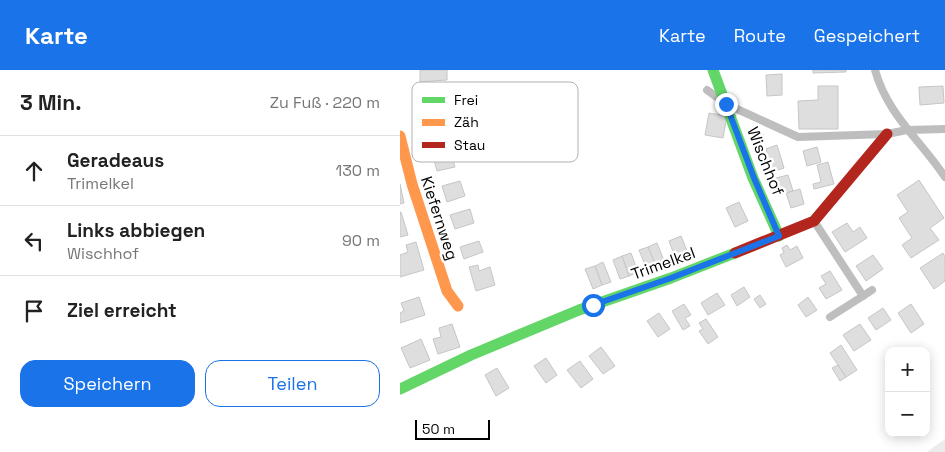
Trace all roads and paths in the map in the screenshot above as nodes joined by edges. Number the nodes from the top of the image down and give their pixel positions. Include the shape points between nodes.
1 (713, 70) edge
2 (874, 70) edge
3 (707, 90) dead end
4 (726, 104) junction
5 (945, 129) edge
6 (907, 130) junction
7 (887, 134) junction
8 (400, 136) edge
9 (945, 177) edge
10 (814, 221) junction
11 (779, 236) junction
12 (872, 290) dead end
13 (863, 296) junction
14 (458, 306) dead end
15 (830, 317) dead end
16 (400, 390) edge

1 - 4 street, Wischhof
2 - 6 street via 884,96
3 - 4 street
4 - 7 street via 798,137
4 - 11 street, Wischhof
5 - 6 street
6 - 7 street
6 - 9 street
7 - 10 street, Trimelkel
8 - 14 street, Kiefernweg via 447,291
10 - 11 street, Trimelkel
10 - 13 street
11 - 16 street, Trimelkel via 579,310 470,355
12 - 13 street
13 - 15 street

